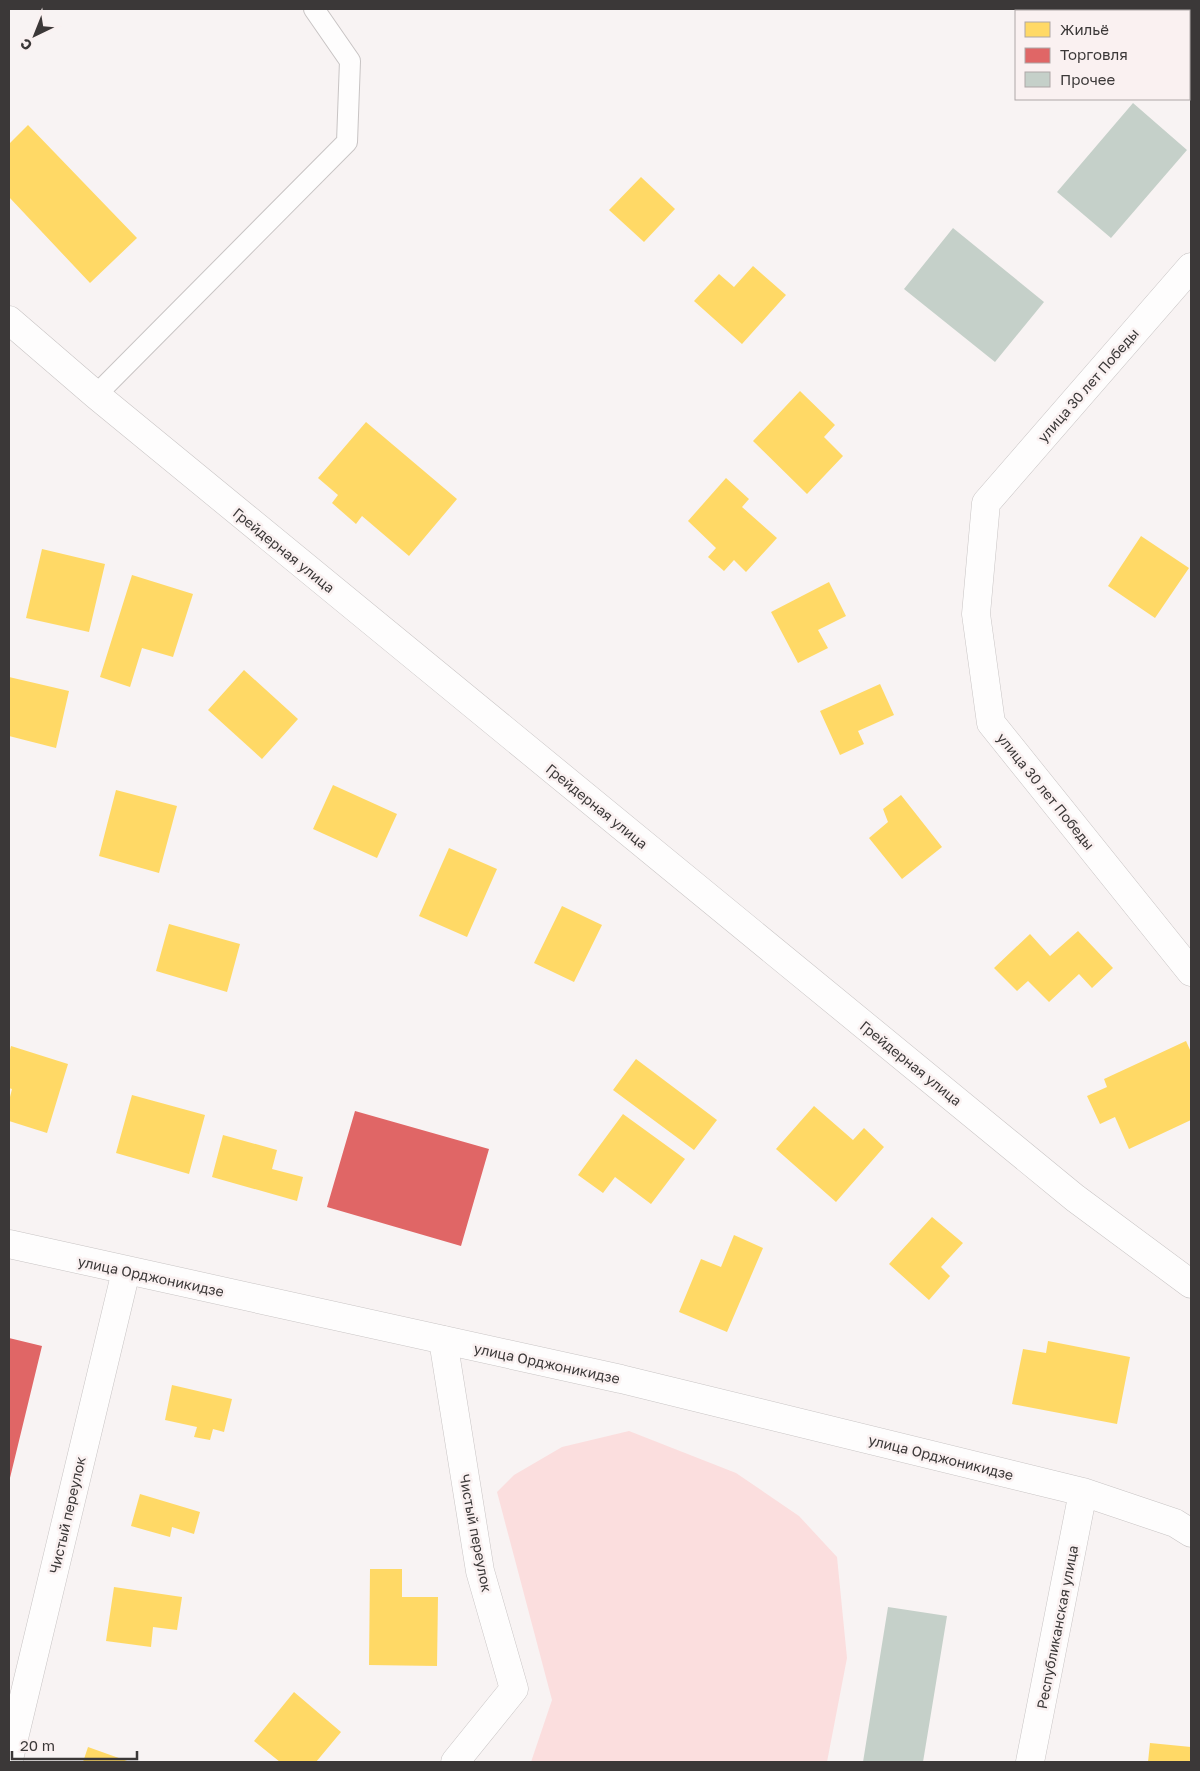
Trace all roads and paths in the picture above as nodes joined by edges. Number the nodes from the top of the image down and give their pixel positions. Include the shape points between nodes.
1 (314, 9) edge
2 (1191, 267) edge
3 (10, 323) edge
4 (96, 395) junction
5 (1191, 972) edge
6 (9, 1244) edge
7 (126, 1271) junction
8 (1191, 1284) edge
9 (443, 1340) junction
10 (1083, 1492) junction
11 (1191, 1533) edge
12 (9, 1759) edge
13 (456, 1762) edge
14 (1030, 1762) edge

1 - 4 lane via 350,61 346,142
2 - 5 street, улица 30 лет Победы via 986,503 976,614 992,723
3 - 4 street, Грейдерная улица
4 - 8 street, Грейдерная улица via 1075,1198
6 - 7 street, улица Орджоникидзе
7 - 9 street, улица Орджоникидзе
7 - 12 street, Чистый переулок
9 - 10 street, улица Орджоникидзе via 631,1382
9 - 13 street, Чистый переулок via 480,1572 514,1689
10 - 11 street, улица Орджоникидзе via 1175,1523
10 - 14 street, Республиканская улица

